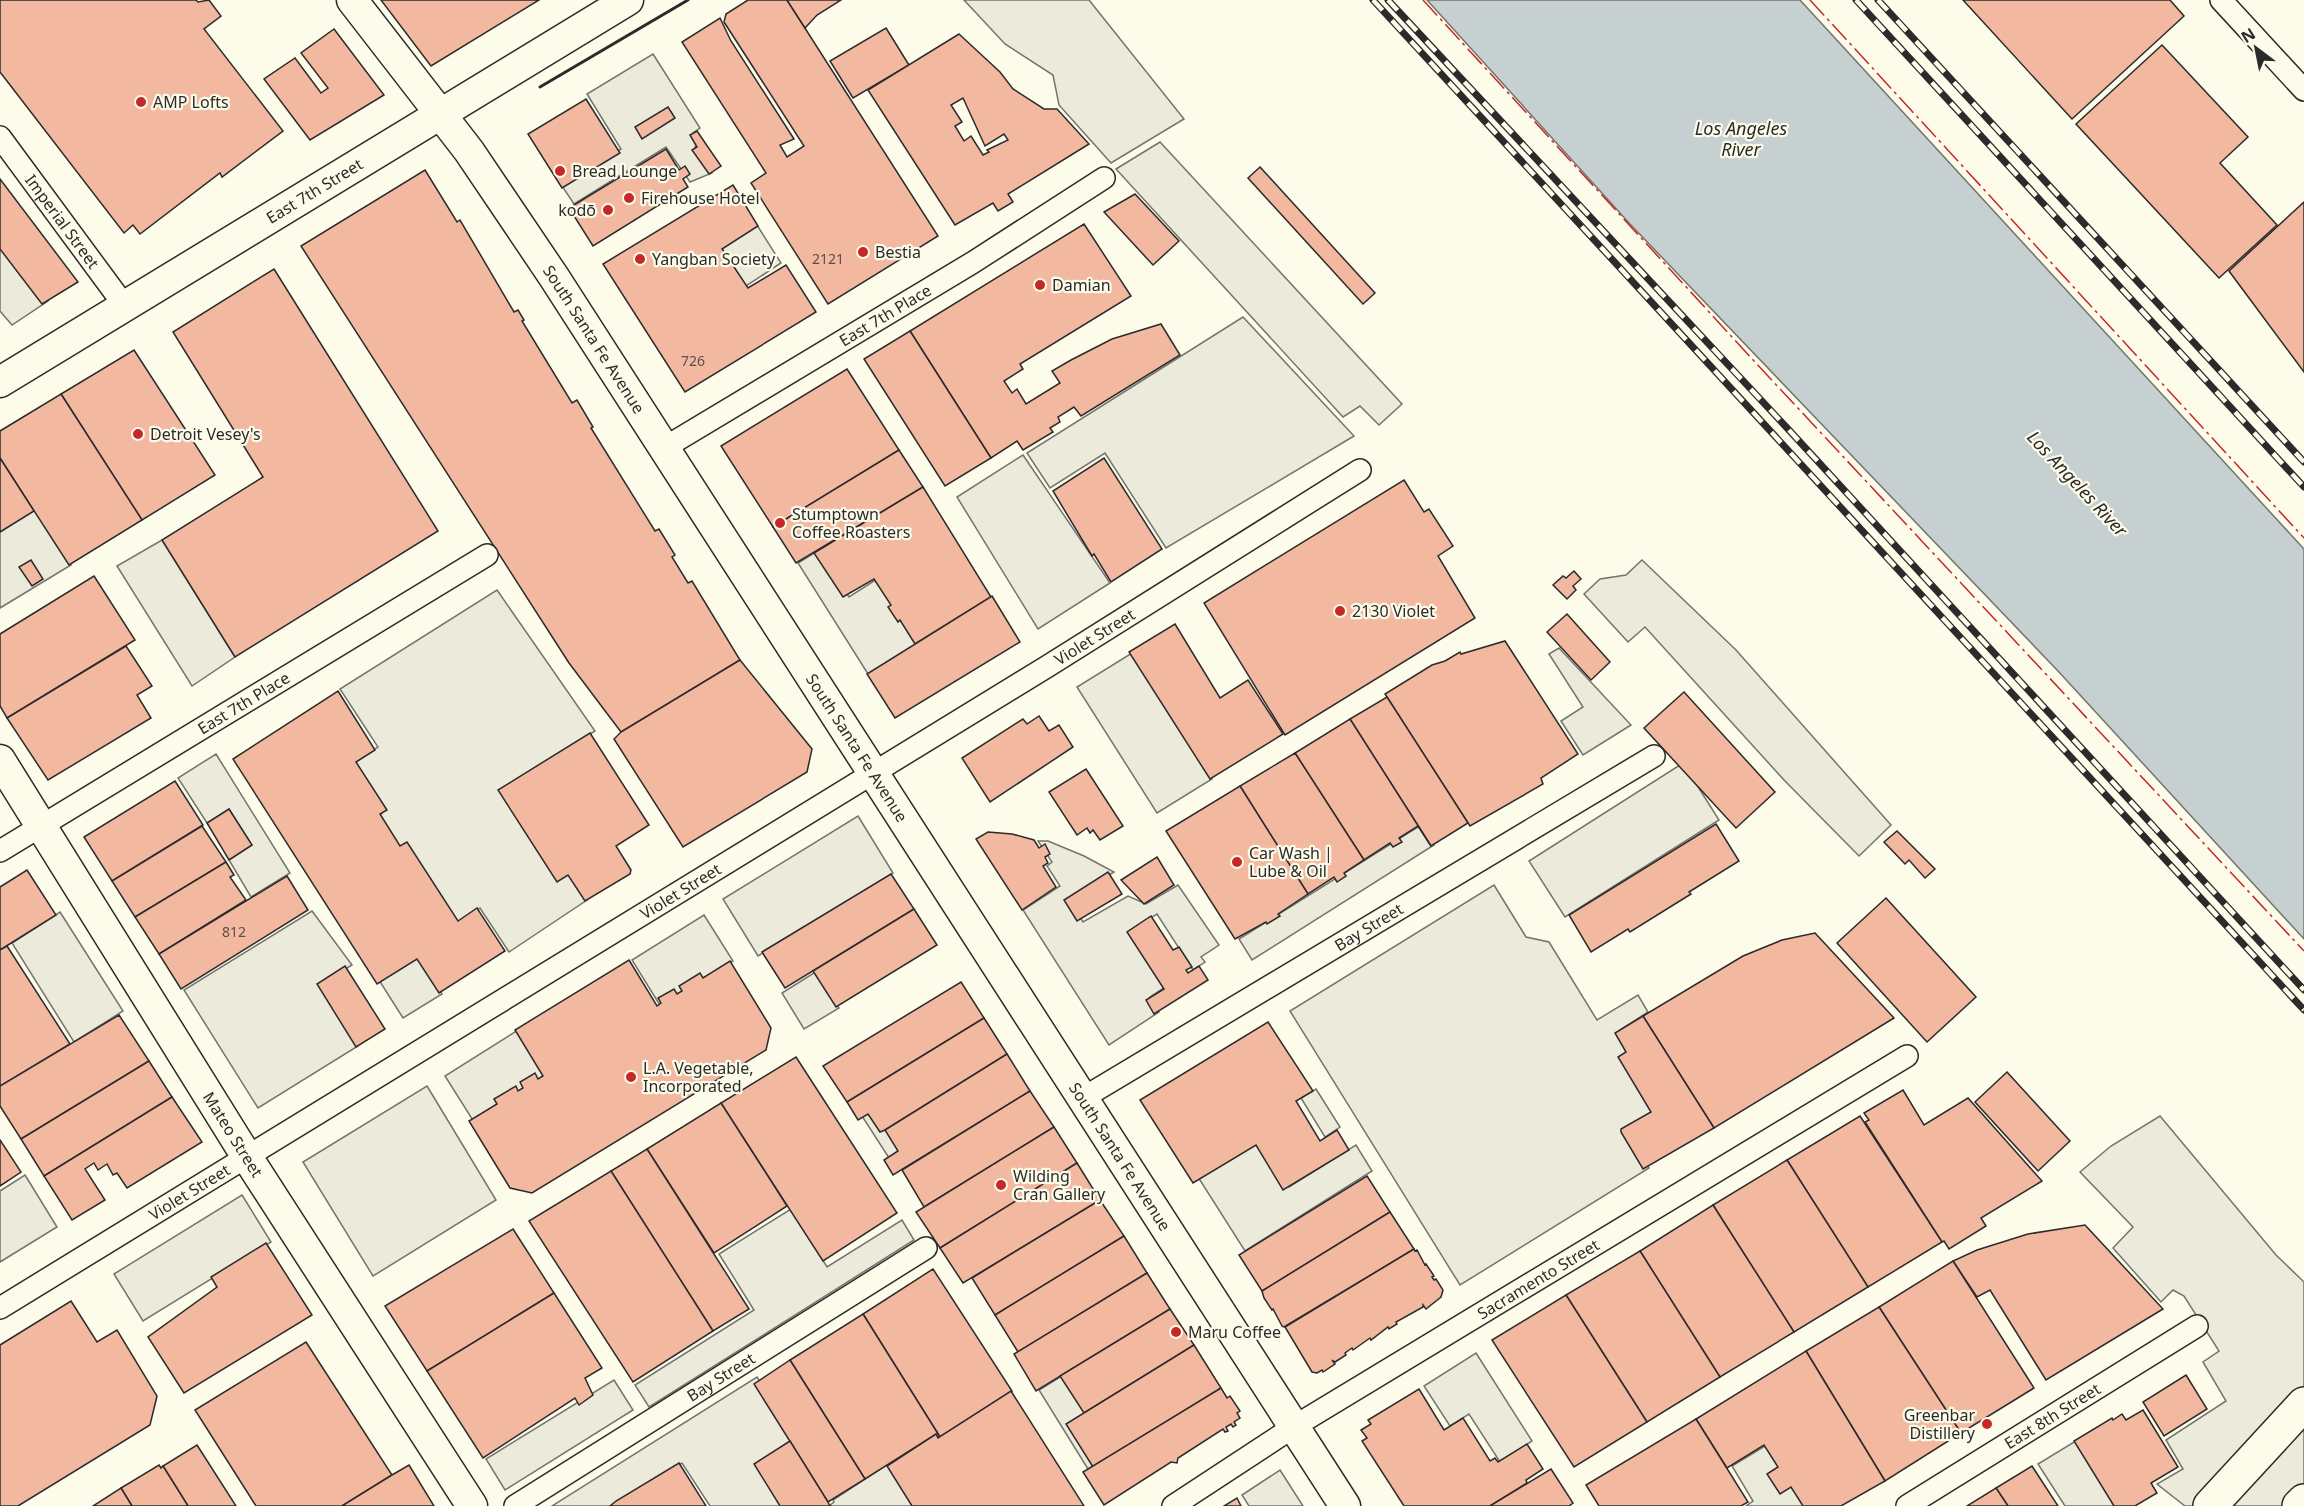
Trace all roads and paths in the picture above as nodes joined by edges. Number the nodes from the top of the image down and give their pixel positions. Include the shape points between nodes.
1 (352, 0) edge
2 (628, 0) edge
3 (2221, 0) edge
4 (2304, 90) edge
5 (440, 114) junction
6 (0, 137) edge
7 (1104, 178) dead end
8 (124, 305) junction
9 (0, 382) edge
10 (664, 447) junction
11 (1360, 470) dead end
12 (487, 555) dead end
13 (1654, 756) dead end
14 (0, 760) edge
15 (873, 773) junction
16 (42, 825) junction
17 (0, 851) edge
18 (1907, 1056) dead end
19 (1083, 1098) junction
20 (247, 1157) junction
21 (926, 1248) dead end
22 (0, 1308) edge
23 (2197, 1326) dead end
24 (2304, 1404) edge
25 (1295, 1426) junction
26 (2304, 1501) edge
27 (471, 1506) edge
28 (516, 1506) edge
29 (1173, 1506) edge
30 (1345, 1506) edge
31 (1907, 1506) edge
32 (2210, 1506) edge
33 (2299, 1506) edge

1 - 5 main road, South Santa Fe Avenue
2 - 5 main road, East 7th Street
3 - 4 street
5 - 8 main road, East 7th Street
5 - 10 main road, South Santa Fe Avenue via 554,277
6 - 8 street, Imperial Street
7 - 10 street, East 7th Place via 972,263
8 - 9 main road, East 7th Street
10 - 15 main road, South Santa Fe Avenue
11 - 15 street, Violet Street
12 - 16 street, East 7th Place
13 - 19 street, Bay Street
14 - 16 main road, Mateo Street
15 - 19 main road, South Santa Fe Avenue
15 - 20 street, Violet Street
16 - 17 street, East 7th Place
16 - 20 main road, Mateo Street
18 - 25 street, Sacramento Street
19 - 25 main road, South Santa Fe Avenue
20 - 22 street, Violet Street
20 - 27 main road, Mateo Street
21 - 28 street, Bay Street
23 - 31 street, East 8th Street
24 - 32 highway
25 - 29 street, Sacramento Street
25 - 30 main road, South Santa Fe Avenue
26 - 33 highway

